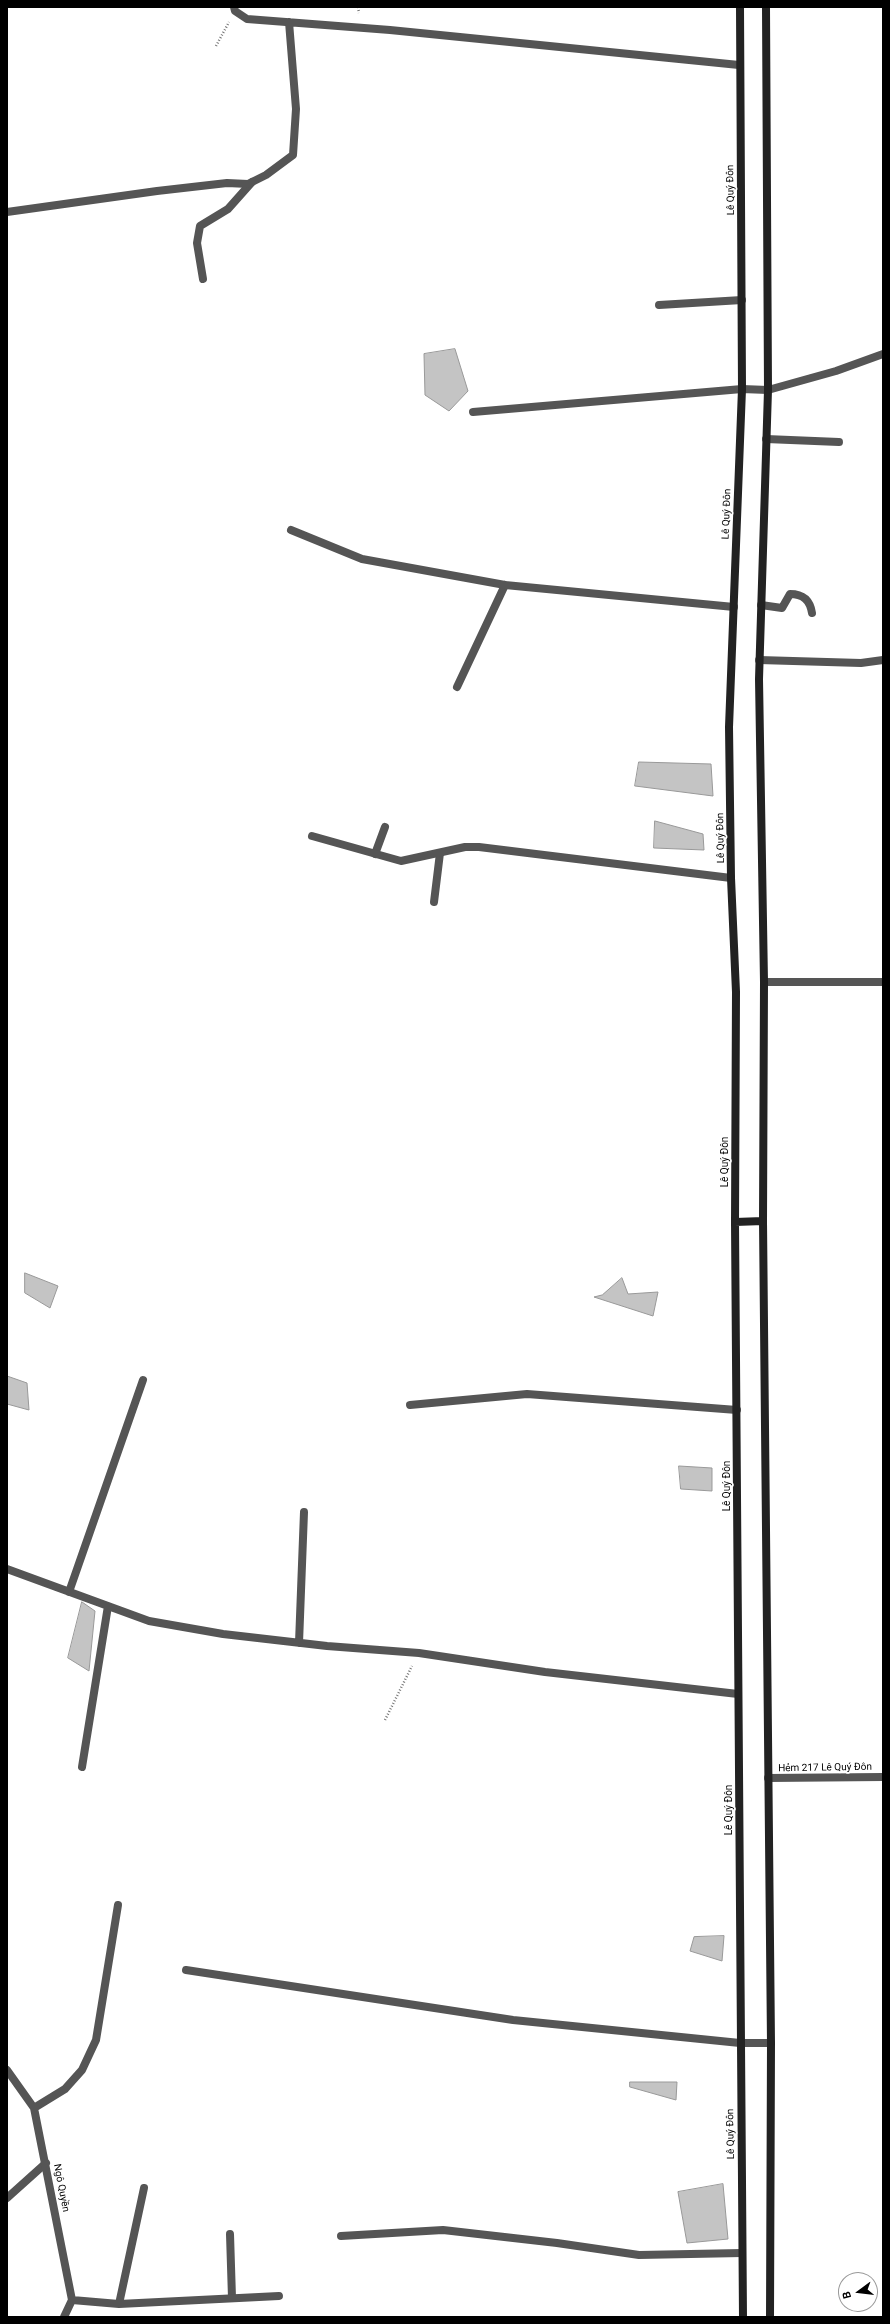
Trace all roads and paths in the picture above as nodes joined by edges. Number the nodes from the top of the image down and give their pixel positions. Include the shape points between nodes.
1 (740, 7) edge
2 (766, 7) edge
3 (234, 9) edge
4 (289, 22) junction
5 (216, 46) dead end
6 (739, 65) junction
7 (252, 182) junction
8 (7, 212) edge
9 (203, 279) dead end
10 (742, 300) junction
11 (659, 305) dead end
12 (883, 354) edge
13 (742, 389) junction
14 (768, 390) junction
15 (473, 412) dead end
16 (766, 439) junction
17 (839, 442) dead end
18 (291, 530) dead end
19 (505, 585) junction
20 (761, 605) junction
21 (734, 607) junction
22 (812, 613) dead end
23 (759, 660) junction
24 (883, 660) edge
25 (457, 687) dead end
26 (385, 827) dead end
27 (312, 836) dead end
28 (440, 853) junction
29 (375, 854) junction
30 (731, 878) junction
31 (434, 902) dead end
32 (764, 982) junction
33 (883, 982) edge
34 (763, 1221) junction
35 (735, 1222) junction
36 (144, 1380) dead end
37 (410, 1405) dead end
38 (736, 1410) junction
39 (304, 1512) dead end
40 (7, 1569) edge
41 (69, 1592) junction
42 (108, 1606) junction
43 (299, 1643) junction
44 (419, 1653) junction
45 (738, 1694) junction
46 (385, 1720) dead end
47 (82, 1767) dead end
48 (883, 1777) edge
49 (768, 1778) junction
50 (118, 1905) dead end
51 (186, 1970) dead end
52 (771, 2042) junction
53 (740, 2043) junction
54 (7, 2070) edge
55 (34, 2108) junction
56 (46, 2163) junction
57 (144, 2188) dead end
58 (7, 2198) edge
59 (230, 2234) dead end
60 (341, 2236) dead end
61 (742, 2253) junction
62 (279, 2296) dead end
63 (232, 2298) junction
64 (72, 2300) junction
65 (119, 2304) junction
66 (64, 2317) edge
67 (743, 2317) edge
68 (770, 2317) edge

1 - 6 main road, Lê Quý Đôn
2 - 14 main road
3 - 4 street via 247,19
3 - 5 path
4 - 6 street
4 - 7 street via 296,109 293,155
6 - 10 main road, Lê Quý Đôn
7 - 8 street via 157,191
7 - 9 street via 228,209 200,226 196,243
10 - 11 street
10 - 13 main road, Lê Quý Đôn
12 - 14 street via 836,371
13 - 14 street
13 - 15 street
13 - 21 main road, Lê Quý Đôn
14 - 16 main road
16 - 17 street
16 - 20 main road
18 - 19 street via 362,559
19 - 21 street
19 - 25 street
20 - 22 street via 782,608 790,594 794,594 810,603
20 - 23 main road
21 - 30 main road, Lê Quý Đôn via 729,727
23 - 24 street via 861,663
23 - 32 main road
26 - 29 street
27 - 29 street
28 - 29 street via 401,861
28 - 30 street via 479,847
28 - 31 street
30 - 35 main road, Lê Quý Đôn via 736,992
32 - 33 street
32 - 34 main road
34 - 35 main road
34 - 49 main road
35 - 38 main road, Lê Quý Đôn
36 - 41 street
37 - 38 street via 526,1394
38 - 45 main road, Lê Quý Đôn
39 - 43 street
40 - 41 street
41 - 42 street
42 - 43 street via 149,1621 223,1634
42 - 47 street
43 - 44 street
44 - 45 street via 545,1672
44 - 46 path
45 - 53 main road, Lê Quý Đôn
48 - 49 street, Hẻm 217 Lê Quý Đôn
49 - 52 main road
50 - 55 street via 96,2040 82,2070 65,2089
51 - 53 street via 513,2020
52 - 53 street
52 - 68 main road
53 - 61 main road, Lê Quý Đôn
54 - 55 street, Ngô Quyền
55 - 56 street, Ngô Quyền
56 - 58 street
56 - 64 street, Ngô Quyền
57 - 65 street
59 - 63 street
60 - 61 street via 443,2230 639,2255
61 - 67 main road, Lê Quý Đôn
62 - 63 street
63 - 65 street
64 - 65 street
64 - 66 street

